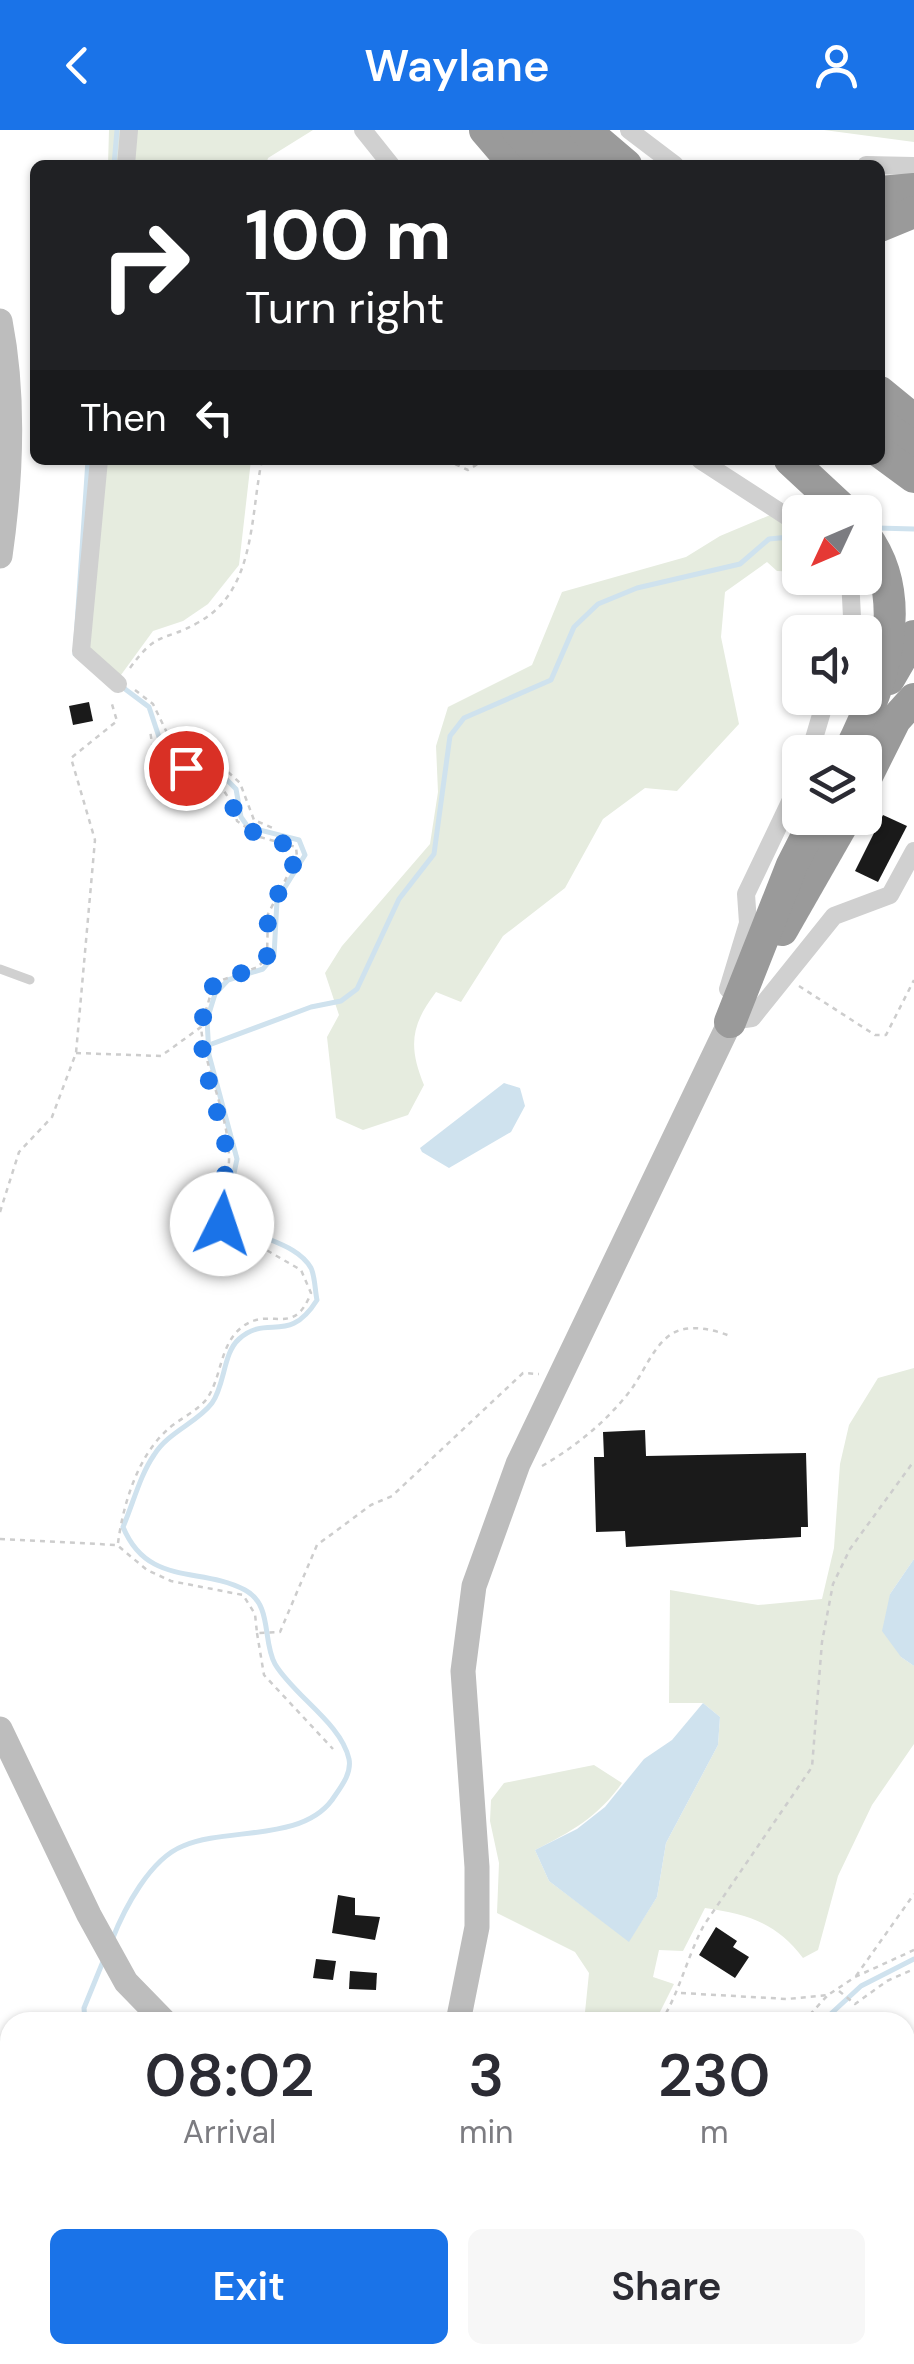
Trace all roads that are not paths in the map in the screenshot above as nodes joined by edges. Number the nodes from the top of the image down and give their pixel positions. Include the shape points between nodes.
1 (129, 130) edge
2 (363, 130) edge
3 (485, 130) edge
4 (517, 130) edge
5 (548, 130) edge
6 (586, 130) edge
7 (629, 130) edge
8 (126, 160) edge
9 (387, 160) edge
10 (511, 160) edge
11 (545, 160) edge
12 (579, 160) edge
13 (620, 160) edge
14 (668, 160) edge
15 (885, 165) edge
16 (914, 166) edge
17 (914, 189) edge
18 (885, 192) edge
19 (914, 212) edge
20 (885, 224) edge
21 (0, 321) edge
22 (885, 396) edge
23 (914, 420) edge
24 (885, 427) edge
25 (914, 448) edge
26 (885, 456) edge
27 (99, 465) edge
28 (708, 465) edge
29 (795, 465) edge
30 (914, 477) edge
31 (828, 495) edge
32 (782, 513) edge
33 (0, 556) edge
34 (882, 563) edge
35 (914, 636) edge
36 (914, 675) edge
37 (120, 682) road end
38 (894, 710) edge
39 (867, 735) edge
40 (882, 739) edge
41 (782, 819) edge
42 (807, 835) edge
43 (837, 835) edge
44 (914, 851) edge
45 (0, 969) edge
46 (30, 980) dead end
47 (734, 1012) junction
48 (0, 1729) edge
49 (157, 2012) edge
50 (460, 2012) edge

1 - 8 street
2 - 9 street
3 - 10 highway
4 - 11 highway
5 - 12 highway
6 - 13 highway
7 - 14 street
15 - 16 street
17 - 18 highway
19 - 20 highway
21 - 33 street via 9,412
22 - 23 highway
24 - 25 highway
26 - 30 highway
27 - 37 street via 81,650
28 - 32 street
29 - 31 highway
34 - 38 highway via 889,586
35 - 38 highway
36 - 38 highway
38 - 39 highway
38 - 40 highway
41 - 47 street via 746,894 748,924 721,1008
42 - 47 highway
43 - 47 highway
44 - 47 street via 890,895 834,916 752,1018
45 - 46 lane
47 - 50 street via 496,1514 474,1586 464,1706 477,1926
48 - 49 street via 117,1965

